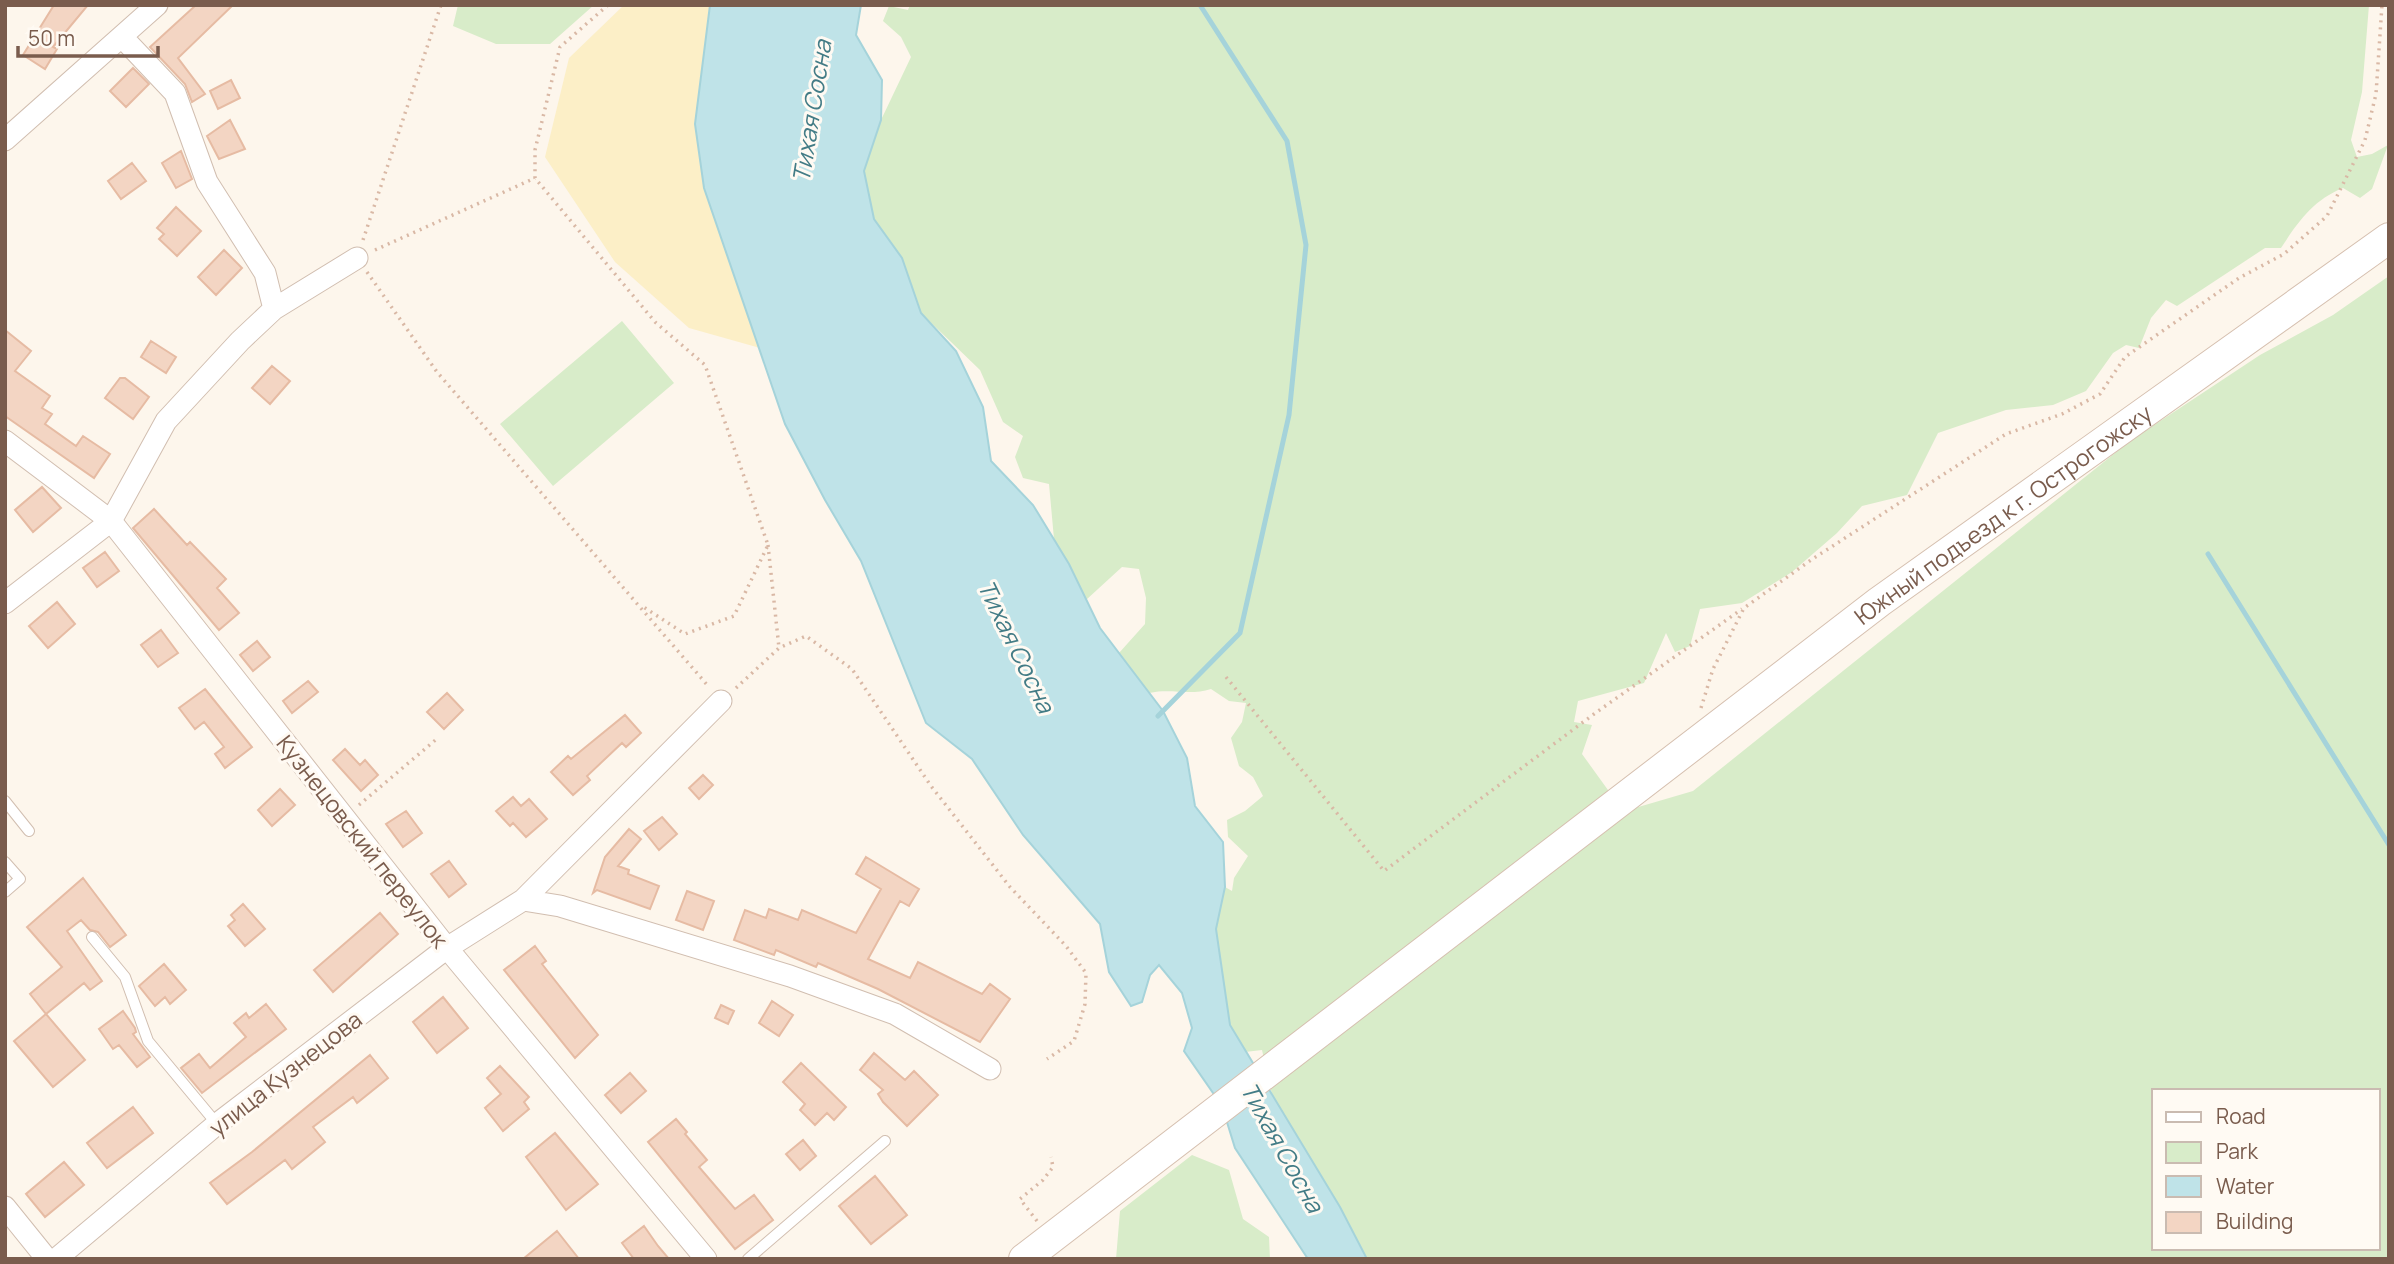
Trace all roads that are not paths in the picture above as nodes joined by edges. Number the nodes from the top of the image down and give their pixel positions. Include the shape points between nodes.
1 (157, 5) edge
2 (123, 38) junction
3 (5, 140) edge
4 (2389, 238) edge
5 (357, 258) road end
6 (274, 309) junction
7 (5, 441) edge
8 (111, 521) junction
9 (5, 603) edge
10 (721, 701) road end
11 (5, 801) edge
12 (29, 831) dead end
13 (5, 862) edge
14 (5, 892) edge
15 (523, 900) junction
16 (92, 937) dead end
17 (447, 948) junction
18 (990, 1069) dead end
19 (217, 1124) junction
20 (886, 1141) dead end
21 (5, 1208) edge
22 (47, 1259) edge
23 (56, 1259) edge
24 (706, 1259) edge
25 (748, 1259) edge
26 (1024, 1259) edge

1 - 2 street
2 - 3 street
2 - 6 street via 175,93 207,182 265,273
4 - 26 main road, Южный подъезд к г. Острогожску via 1890,594 1048,1229
5 - 6 street
6 - 8 street via 166,421
7 - 8 street, Кузнецовский переулок
8 - 9 street
8 - 17 street, Кузнецовский переулок
10 - 15 street, улица Кузнецова
11 - 12 lane
13 - 14 lane via 20,879
15 - 17 street, улица Кузнецова
15 - 18 street via 560,906 790,976 895,1014
16 - 19 lane via 125,977 148,1041
17 - 19 street, улица Кузнецова
17 - 24 street, Кузнецовский переулок
19 - 23 street, улица Кузнецова
20 - 25 lane
21 - 22 street

